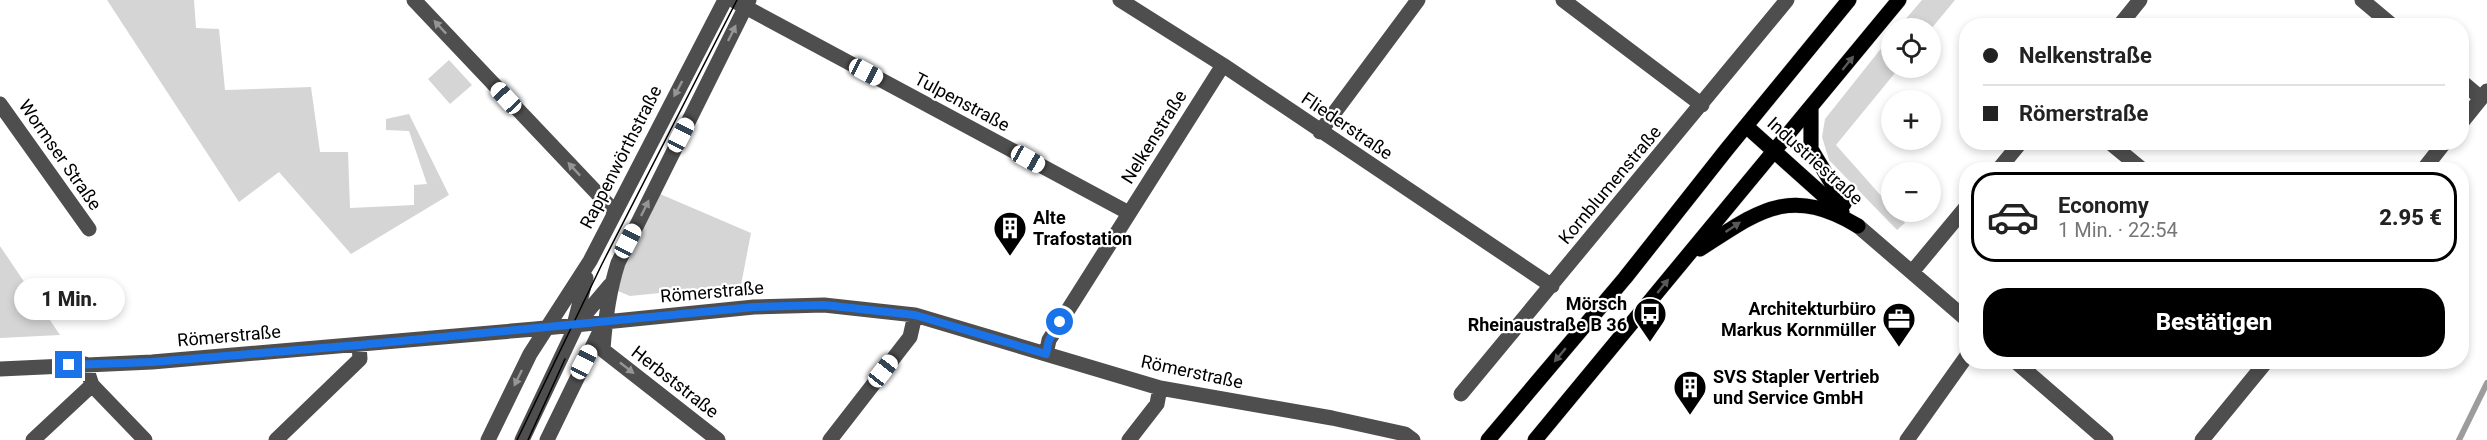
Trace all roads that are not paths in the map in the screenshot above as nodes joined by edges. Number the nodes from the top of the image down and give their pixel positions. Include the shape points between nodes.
1 (414, 0) edge
2 (725, 0) edge
3 (1120, 0) edge
4 (1418, 0) edge
5 (1563, 0) edge
6 (1787, 0) edge
7 (1849, 0) edge
8 (1899, 0) edge
9 (2140, 0) edge
10 (2362, 0) edge
11 (743, 2) edge
12 (2125, 18) edge
13 (2383, 18) edge
14 (1223, 65) junction
15 (2469, 86) edge
16 (2484, 94) edge
17 (0, 104) edge
18 (1702, 105) junction
19 (1811, 109) junction
20 (2469, 113) edge
21 (1746, 126) junction
22 (1320, 132) junction
23 (1776, 150) junction
24 (2014, 150) edge
25 (2118, 150) edge
26 (2439, 150) edge
27 (2004, 162) edge
28 (2133, 162) edge
29 (2429, 162) edge
30 (614, 212) junction
31 (1129, 213) junction
32 (1959, 215) edge
33 (1858, 226) junction
34 (89, 229) dead end
35 (1685, 259) junction
36 (590, 261) junction
37 (1912, 272) junction
38 (610, 285) junction
39 (1552, 286) junction
40 (1959, 313) edge
41 (915, 315) junction
42 (604, 322) junction
43 (547, 328) junction
44 (575, 328) junction
45 (359, 345) junction
46 (1046, 354) junction
47 (85, 364) junction
48 (1959, 367) edge
49 (0, 369) edge
50 (2024, 369) edge
51 (2260, 369) edge
52 (92, 385) junction
53 (1160, 388) junction
54 (1461, 394) dead end
55 (33, 440) edge
56 (145, 440) edge
57 (276, 440) edge
58 (488, 440) edge
59 (522, 440) edge
60 (547, 440) edge
61 (718, 440) edge
62 (830, 440) edge
63 (1129, 440) edge
64 (1413, 440) edge
65 (1488, 440) edge
66 (1535, 440) edge
67 (1907, 440) edge
68 (2106, 440) edge
69 (2202, 440) edge

30 -> 1 street
2 -> 30 street, Rappenwörthstraße
3 - 14 street, Fliederstraße
4 - 22 street
5 - 18 street
6 - 18 street, Kornblumenstraße
7 - 21 main road
19 -> 8 main road
9 - 12 street
10 - 13 street
11 - 31 street, Tulpenstraße
38 -> 11 street
14 - 22 street, Fliederstraße
14 - 31 street, Nelkenstraße
15 - 16 street
16 - 20 street
17 - 34 street, Wormser Straße
18 - 39 street, Kornblumenstraße
19 - 23 main road
19 - 33 main road via 1811,148
21 - 23 main road, Industriestraße
21 -> 65 main road via 1625,278
22 - 39 street, Fliederstraße
23 - 33 main road, Industriestraße
23 - 35 main road
24 - 27 street
25 - 28 street
26 - 29 street
30 - 36 street, Rappenwörthstraße
31 - 46 street, Nelkenstraße via 1049,340
32 - 37 street
35 -> 33 main road via 1747,218 1781,206 1816,207
33 - 37 street, Industriestraße
66 -> 35 main road
36 - 43 street, Rappenwörthstraße
36 - 44 street
37 - 40 street, Industriestraße
38 - 42 street
38 - 44 street
39 - 54 street, Kornblumenstraße
41 - 42 street, Römerstraße via 824,305 754,307
41 - 46 street, Römerstraße
41 - 62 street via 909,337
42 - 44 street, Römerstraße
42 - 60 street
42 -> 61 street, Herbststraße via 603,350
43 - 44 street, Römerstraße
43 - 45 street, Römerstraße
43 -> 58 street, Rappenwörthstraße
44 - 59 street
45 - 47 street, Römerstraße
45 - 57 street via 360,359
46 - 53 street, Römerstraße
47 - 49 street, Römerstraße
47 - 52 street
48 - 67 street
50 - 68 street
51 - 69 street
52 - 55 street
52 - 56 street
53 - 63 street via 1157,404
53 - 64 street, Römerstraße via 1332,418 1405,434

